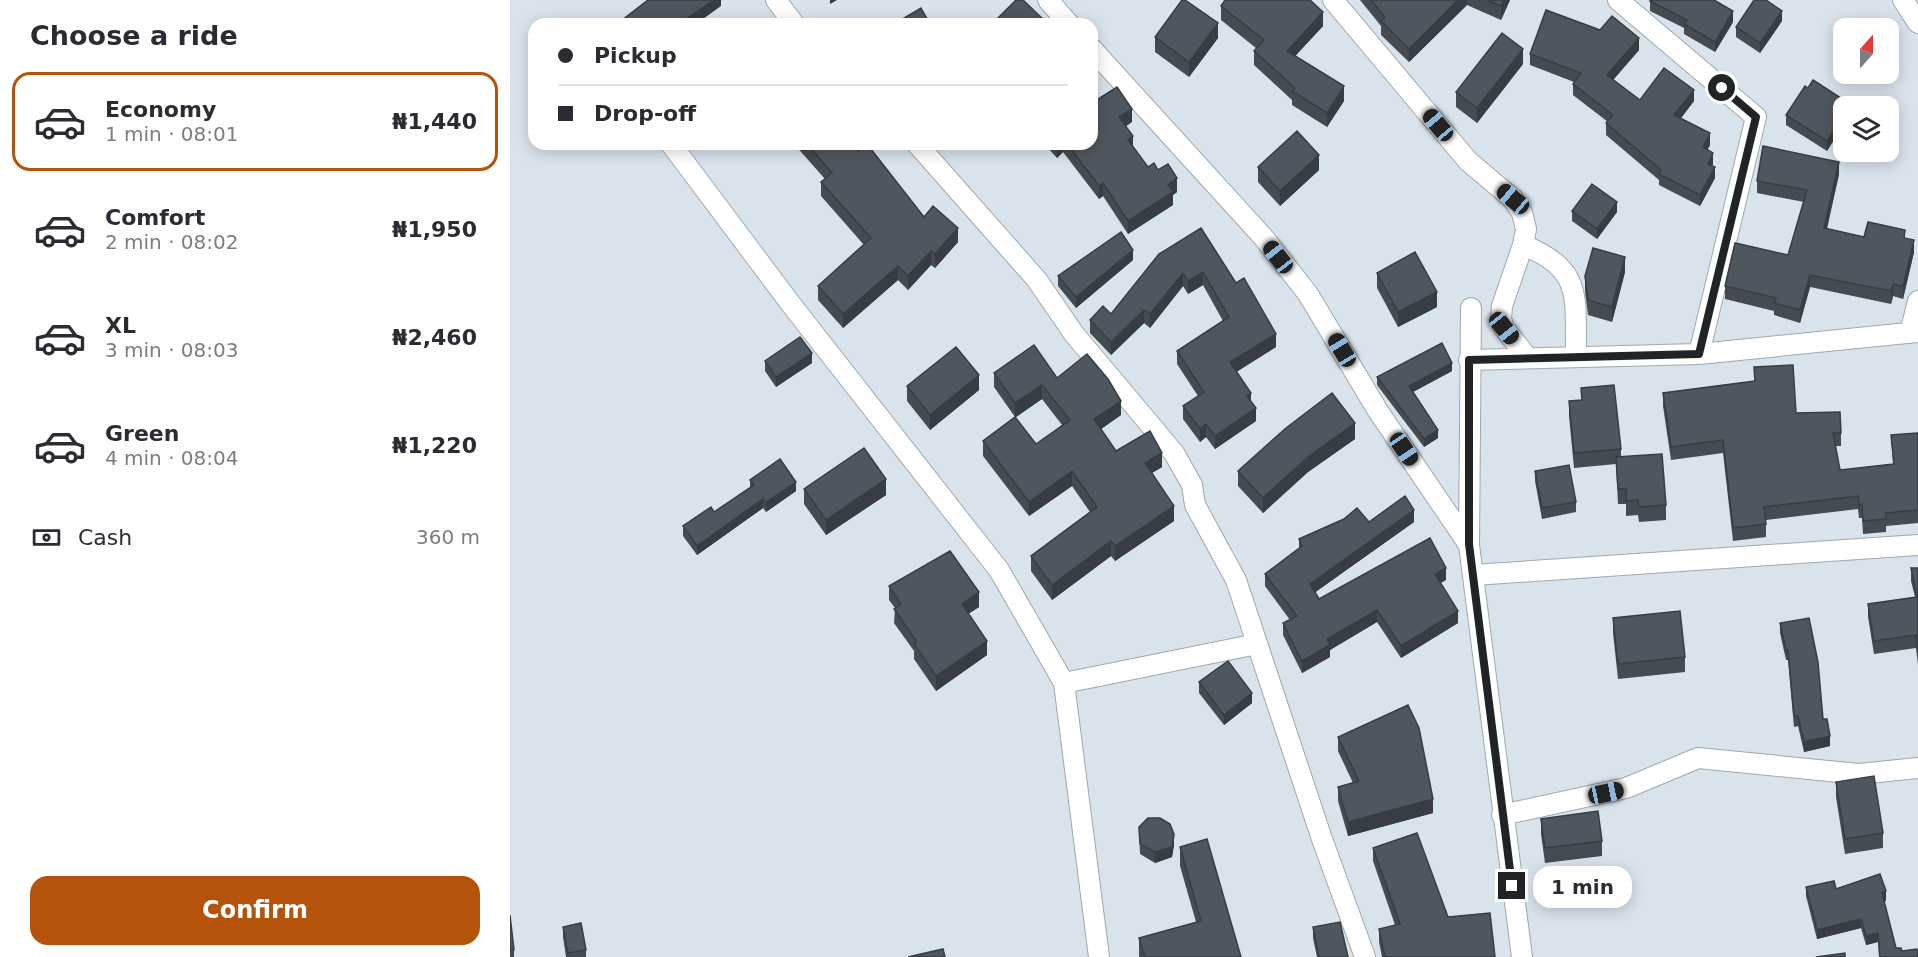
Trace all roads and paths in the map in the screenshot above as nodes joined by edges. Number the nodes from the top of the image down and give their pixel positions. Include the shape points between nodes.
1 (776, 0) edge
2 (1047, 0) edge
3 (1333, 0) edge
4 (1618, 0) edge
5 (1903, 0) edge
6 (790, 18) edge
7 (1064, 18) edge
8 (1918, 23) edge
9 (1098, 56) edge
10 (675, 150) edge
11 (922, 150) edge
12 (1523, 245) junction
13 (1918, 301) edge
14 (1471, 308) dead end
15 (1914, 333) edge
16 (1699, 354) junction
17 (1576, 356) junction
18 (1527, 357) junction
19 (1469, 360) junction
20 (1469, 544) junction
21 (1918, 545) edge
22 (1474, 575) junction
23 (1257, 644) junction
24 (1064, 683) junction
25 (1918, 768) edge
26 (1502, 815) junction
27 (1100, 957) edge
28 (1365, 957) edge
29 (1522, 957) edge

1 - 6 street
2 - 7 street
3 - 12 street via 1468,161 1513,199 1526,229
4 - 16 street via 1756,117
5 - 8 street
9 - 20 street via 1264,238 1308,294 1378,411
10 - 24 street via 999,570
11 - 23 street via 1037,280 1074,334 1174,453 1192,485 1195,505 1236,580
12 - 17 street via 1557,262 1569,277 1574,293
12 - 18 street via 1501,319
13 - 15 street
14 - 19 street
15 - 16 street
16 - 17 street
17 - 18 street
18 - 19 street
19 - 20 street
20 - 22 street
21 - 22 street
22 - 26 street
23 - 24 street
23 - 28 street
24 - 27 street
25 - 26 street via 1859,774 1698,758 1626,788
26 - 29 street

